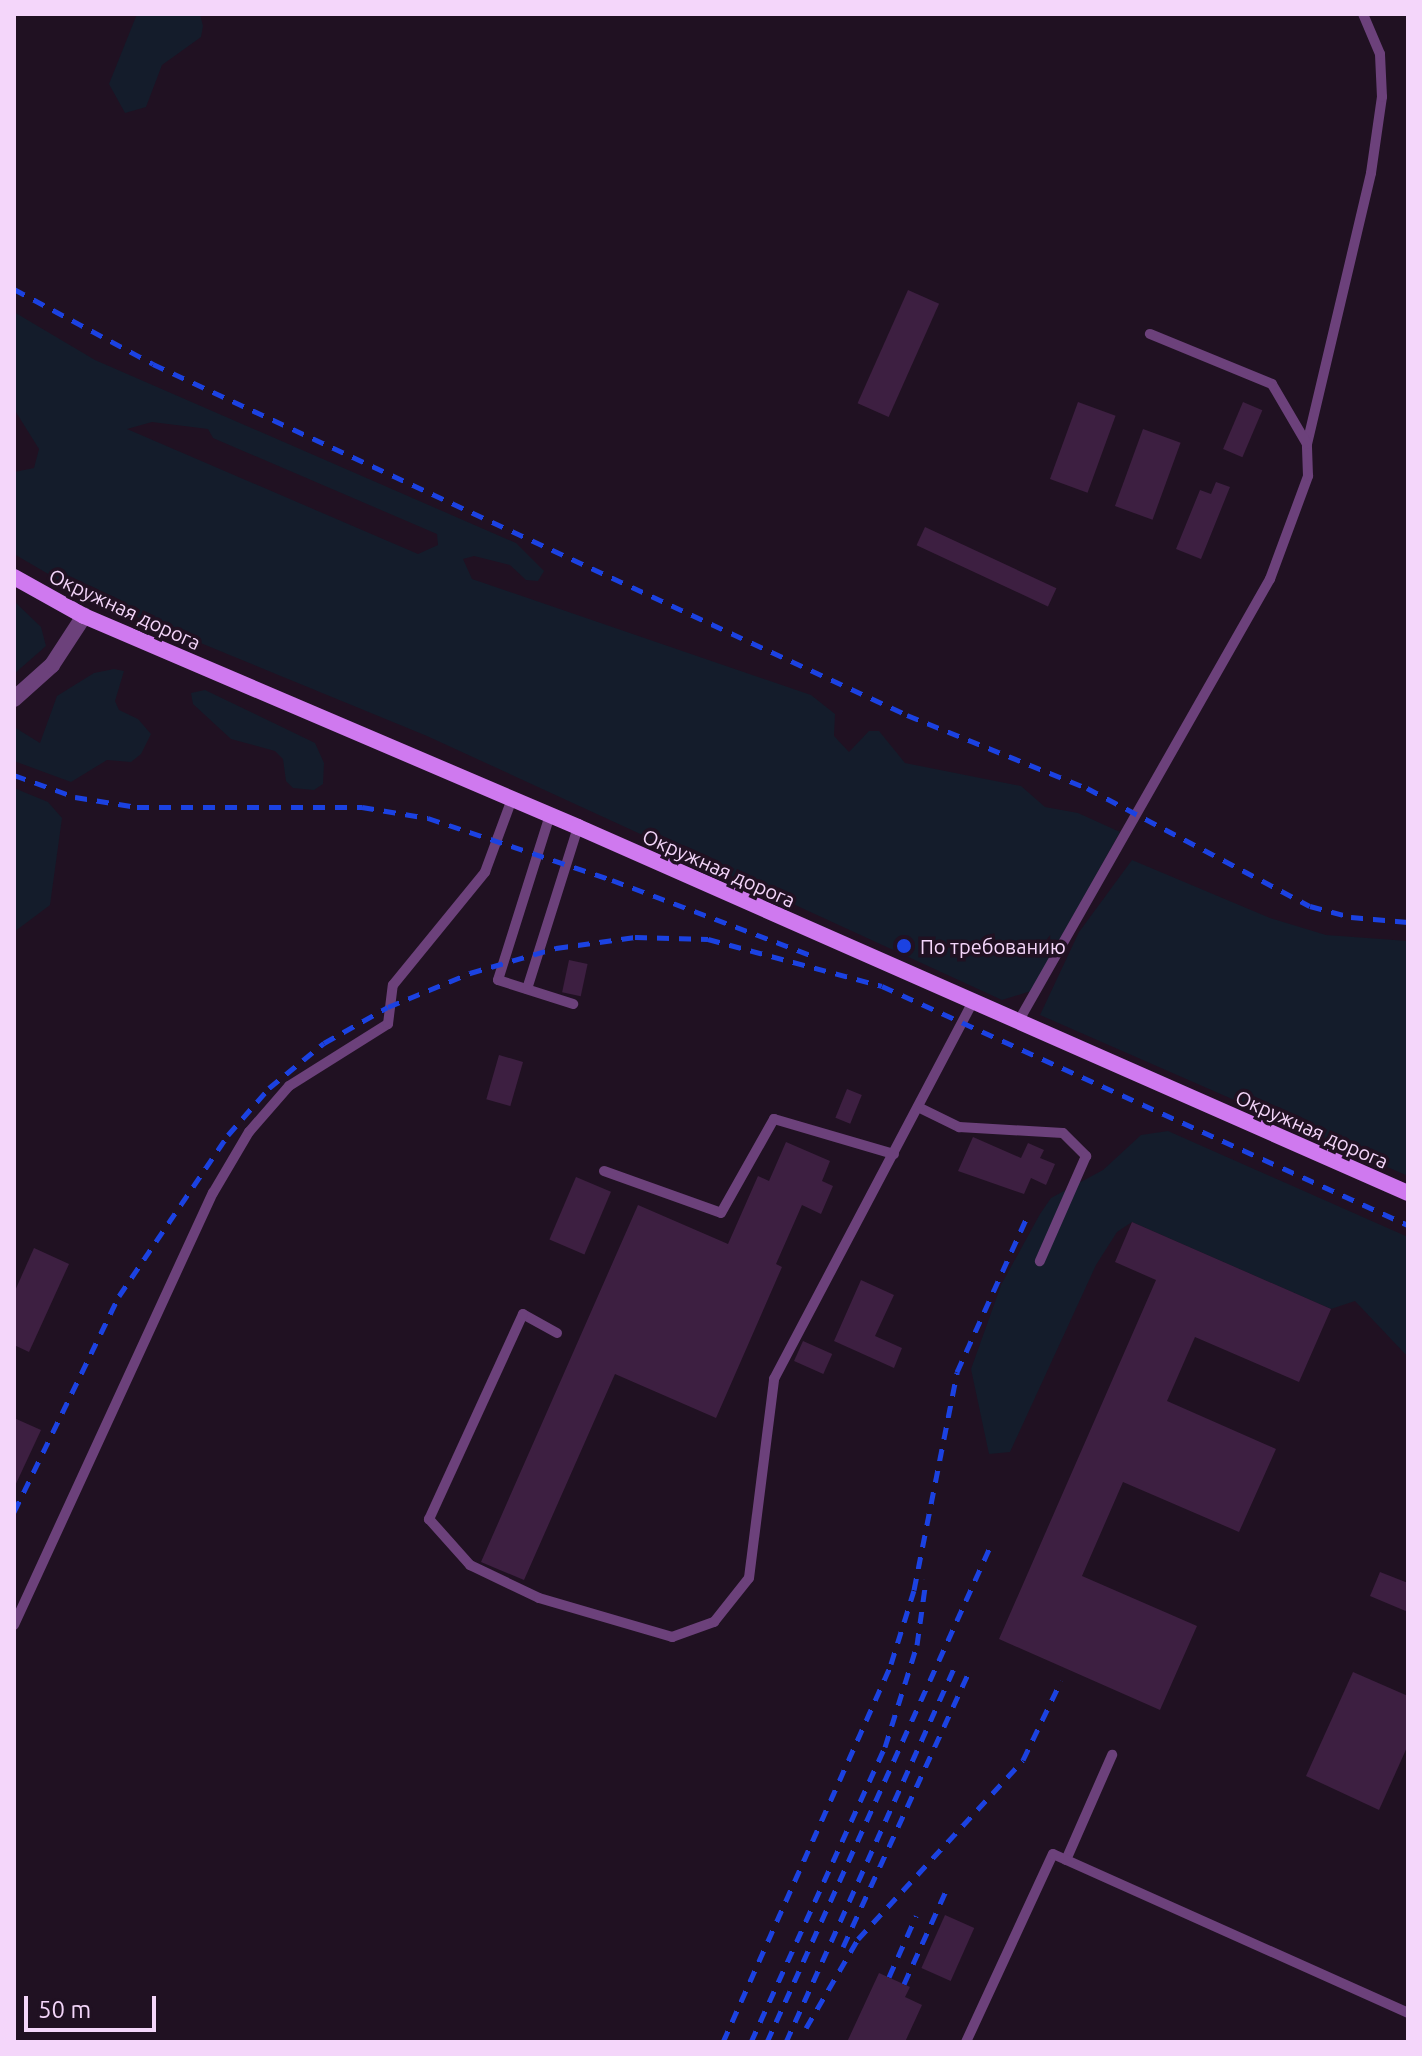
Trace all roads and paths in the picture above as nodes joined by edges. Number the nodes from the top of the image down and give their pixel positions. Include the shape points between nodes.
1 (1363, 14) edge
2 (1150, 334) dead end
3 (1307, 444) junction
4 (14, 577) edge
5 (84, 616) junction
6 (14, 699) edge
7 (512, 799) junction
8 (550, 815) junction
9 (578, 827) junction
10 (527, 989) junction
11 (973, 1002) junction
12 (573, 1004) dead end
13 (1018, 1022) junction
14 (918, 1107) junction
15 (894, 1154) junction
16 (604, 1171) dead end
17 (1408, 1193) edge
18 (1040, 1261) dead end
19 (557, 1333) dead end
20 (14, 1625) edge
21 (1112, 1755) dead end
22 (1066, 1860) junction
23 (1408, 2013) edge
24 (966, 2042) edge

1 - 3 lane via 1380,54 1382,97 1371,173
2 - 3 lane via 1272,384
3 - 13 lane via 1308,476 1270,579
4 - 5 main road, Окружная дорога
5 - 6 street via 52,665
5 - 7 main road, Окружная дорога
7 - 8 main road, Окружная дорога
7 - 20 lane via 485,872 393,985 388,1024 289,1086 249,1132 213,1193
8 - 9 main road, Окружная дорога
8 - 10 lane via 498,980
9 - 10 lane
9 - 11 main road, Окружная дорога
10 - 12 lane
11 - 13 main road, Окружная дорога
11 - 14 lane
13 - 17 main road, Окружная дорога
14 - 15 lane
14 - 18 lane via 959,1127 1063,1133 1086,1156
15 - 16 lane via 774,1119 721,1213
15 - 19 lane via 774,1379 749,1578 714,1622 672,1637 539,1598 470,1565 429,1519 523,1314
21 - 22 lane
22 - 23 lane
22 - 24 lane via 1053,1854

